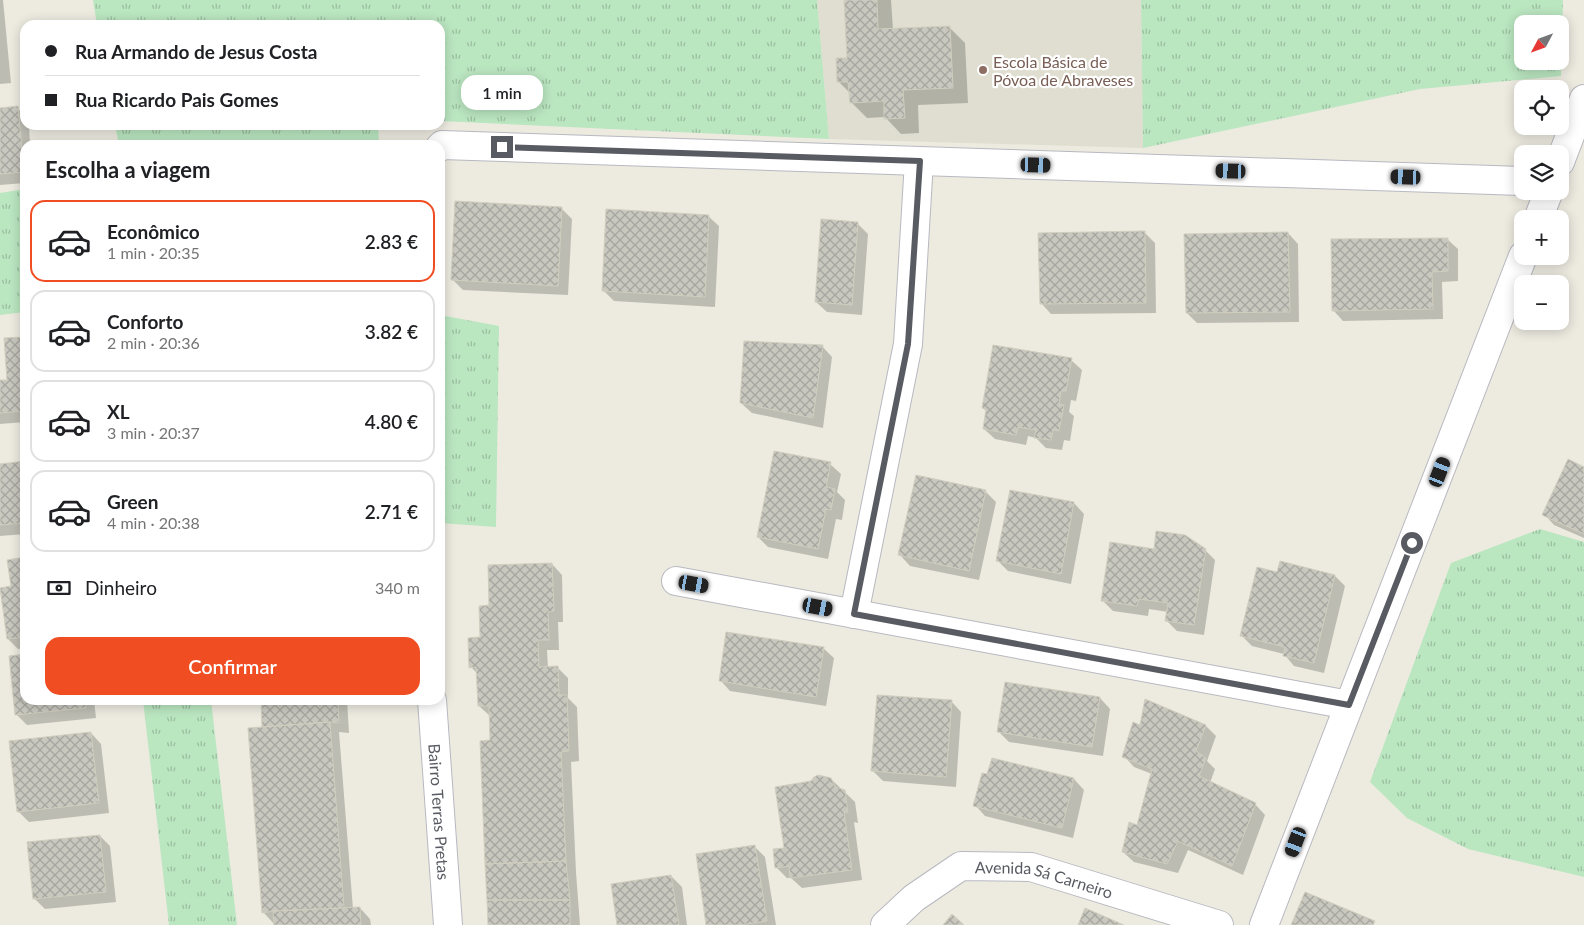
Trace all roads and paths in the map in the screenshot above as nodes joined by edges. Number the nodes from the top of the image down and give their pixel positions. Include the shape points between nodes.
1 (1584, 99) edge
2 (445, 145) edge
3 (1566, 145) edge
4 (920, 161) junction
5 (1514, 181) edge
6 (1520, 265) edge
7 (676, 581) dead end
8 (854, 614) junction
9 (432, 705) edge
10 (1349, 705) junction
11 (448, 925) edge
12 (885, 925) edge
13 (1219, 925) edge
14 (1264, 925) edge

1 - 3 street
2 - 4 street
4 - 5 street
4 - 8 street via 908,344
6 - 10 street
7 - 8 street
8 - 10 street
9 - 11 street, Bairro Terras Pretas
10 - 14 street
12 - 13 street, Avenida Sá Carneiro via 914,898 961,866 1031,867

